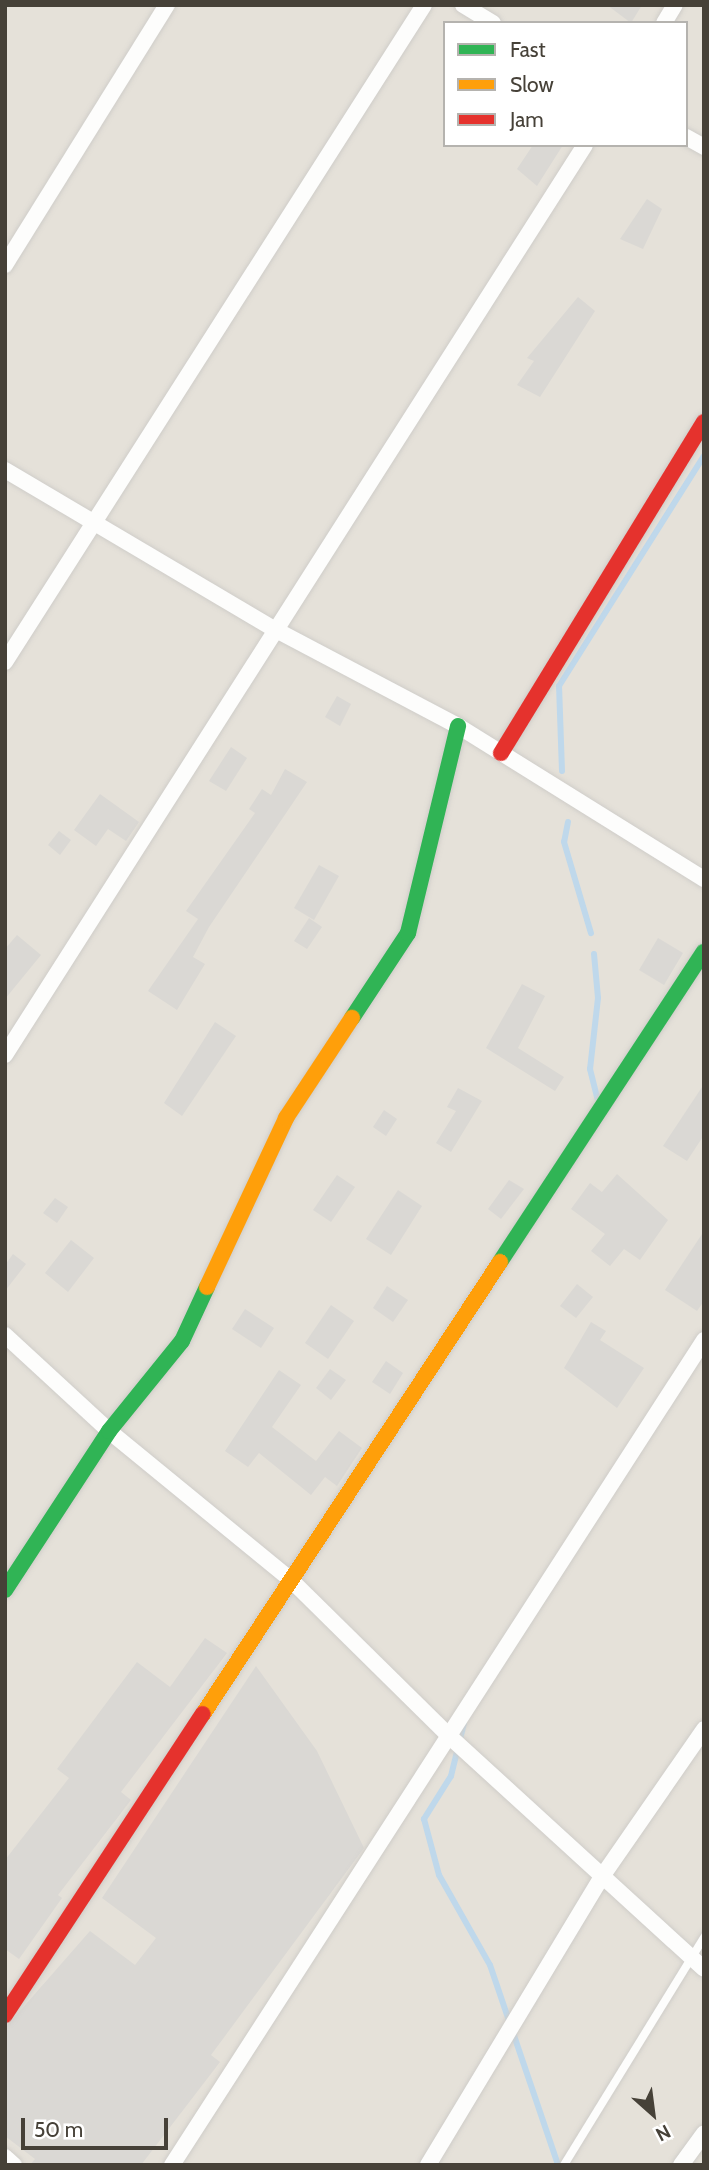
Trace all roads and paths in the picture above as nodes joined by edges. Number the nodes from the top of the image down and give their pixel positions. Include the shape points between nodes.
1 (167, 5) edge
2 (424, 5) edge
3 (463, 5) edge
4 (675, 5) edge
5 (490, 21) edge
6 (665, 21) edge
7 (688, 138) edge
8 (584, 147) edge
9 (704, 147) edge
10 (5, 265) edge
11 (704, 422) edge
12 (5, 470) edge
13 (94, 522) junction
14 (276, 630) junction
15 (5, 662) edge
16 (458, 726) junction
17 (501, 753) junction
18 (704, 879) edge
19 (704, 952) edge
20 (5, 1055) edge
21 (5, 1335) edge
22 (704, 1340) edge
23 (109, 1432) junction
24 (291, 1580) junction
25 (5, 1590) edge
26 (704, 1729) edge
27 (449, 1736) junction
28 (601, 1878) junction
29 (704, 1937) edge
30 (690, 1957) junction
31 (704, 1969) edge
32 (5, 2015) edge
33 (704, 2133) edge
34 (5, 2157) edge
35 (14, 2165) edge
36 (172, 2165) edge
37 (428, 2165) edge
38 (564, 2165) edge
39 (681, 2165) edge

1 - 10 street
2 - 13 street
3 - 5 street
4 - 6 street
7 - 9 street
8 - 14 street
11 - 17 street
12 - 13 street
13 - 14 street
13 - 15 street
14 - 16 street
14 - 20 street
16 - 17 street
16 - 23 street via 408,933 286,1118 182,1341
17 - 18 street
19 - 24 street
21 - 23 street
22 - 27 street
23 - 24 street
23 - 25 street
24 - 27 street
24 - 32 street
26 - 28 street
27 - 28 street
27 - 36 street
28 - 30 street
28 - 37 street
29 - 30 lane
30 - 31 street
30 - 38 lane
33 - 39 street
34 - 35 street

